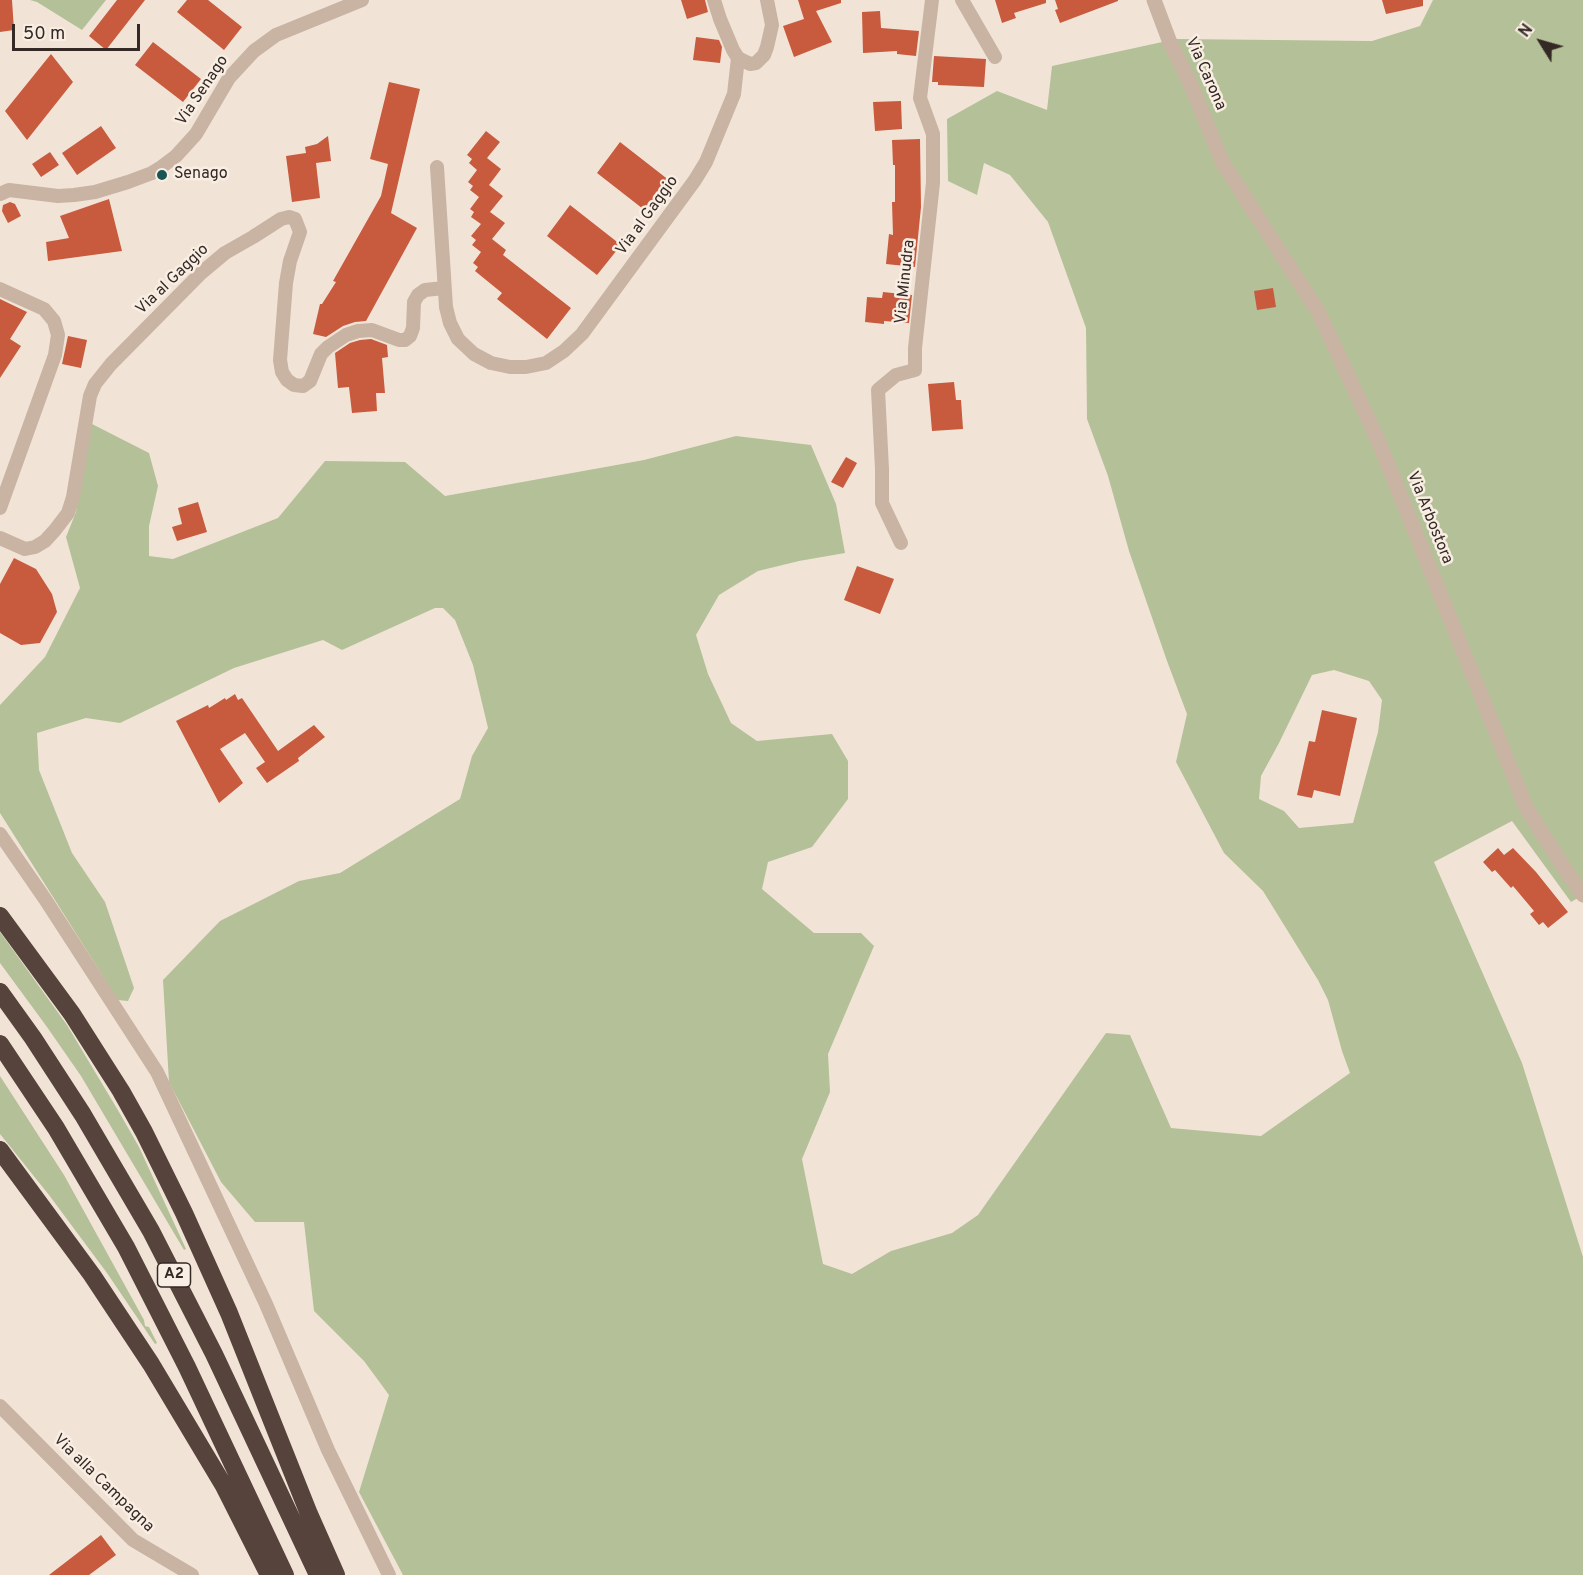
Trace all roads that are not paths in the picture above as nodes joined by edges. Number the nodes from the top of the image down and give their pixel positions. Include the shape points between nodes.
1 (362, 0) edge
2 (714, 0) edge
3 (767, 0) edge
4 (932, 0) edge
5 (962, 0) edge
6 (1154, 0) edge
7 (995, 57) dead end
8 (738, 58) junction
9 (1223, 163) joint
10 (436, 167) dead end
11 (0, 194) edge
12 (444, 288) junction
13 (0, 289) edge
14 (0, 508) edge
15 (0, 538) edge
16 (901, 543) dead end
17 (0, 834) edge
18 (1583, 895) edge
19 (0, 916) edge
20 (0, 992) edge
21 (0, 1044) edge
22 (0, 1150) edge
23 (0, 1406) edge
24 (192, 1575) edge
25 (269, 1575) edge
26 (285, 1575) edge
27 (318, 1575) edge
28 (336, 1575) edge
29 (389, 1575) edge

1 - 11 street, Via Senago via 276,35 254,51 229,78 196,134 176,156 152,173 74,195 9,190
2 - 8 street
3 - 8 street via 772,25 764,55 750,64
4 - 16 street, Via Minudra via 920,98 933,134 933,183 915,370 896,375 878,390 882,503
5 - 7 street
6 - 9 street, Via Carona
8 - 12 street, Via al Gaggio via 734,94 700,171 582,334 564,351 546,363 526,367 491,363 458,339 450,323
9 - 18 street, Via Arbostora via 1319,313 1377,440 1527,810
10 - 12 street, Via al Gaggio
12 - 15 street, Via al Gaggio via 425,290 418,295 413,328 405,340 372,330 346,334 321,354 310,381 303,386 294,385 282,372 280,360 286,283 300,231 295,219 280,219 201,273 95,384 73,497 68,513 55,530 35,548 26,549
13 - 14 street via 44,309 54,321 58,335 55,355
17 - 29 street via 157,1072 266,1304 338,1472
19 - 28 highway via 72,1014 149,1142 229,1312
20 - 27 highway, A2 via 83,1115 151,1231
21 - 26 highway, A2 via 56,1128 126,1247
22 - 25 highway via 92,1275 151,1364 224,1486
23 - 24 street, Via alla Campagna via 133,1540

